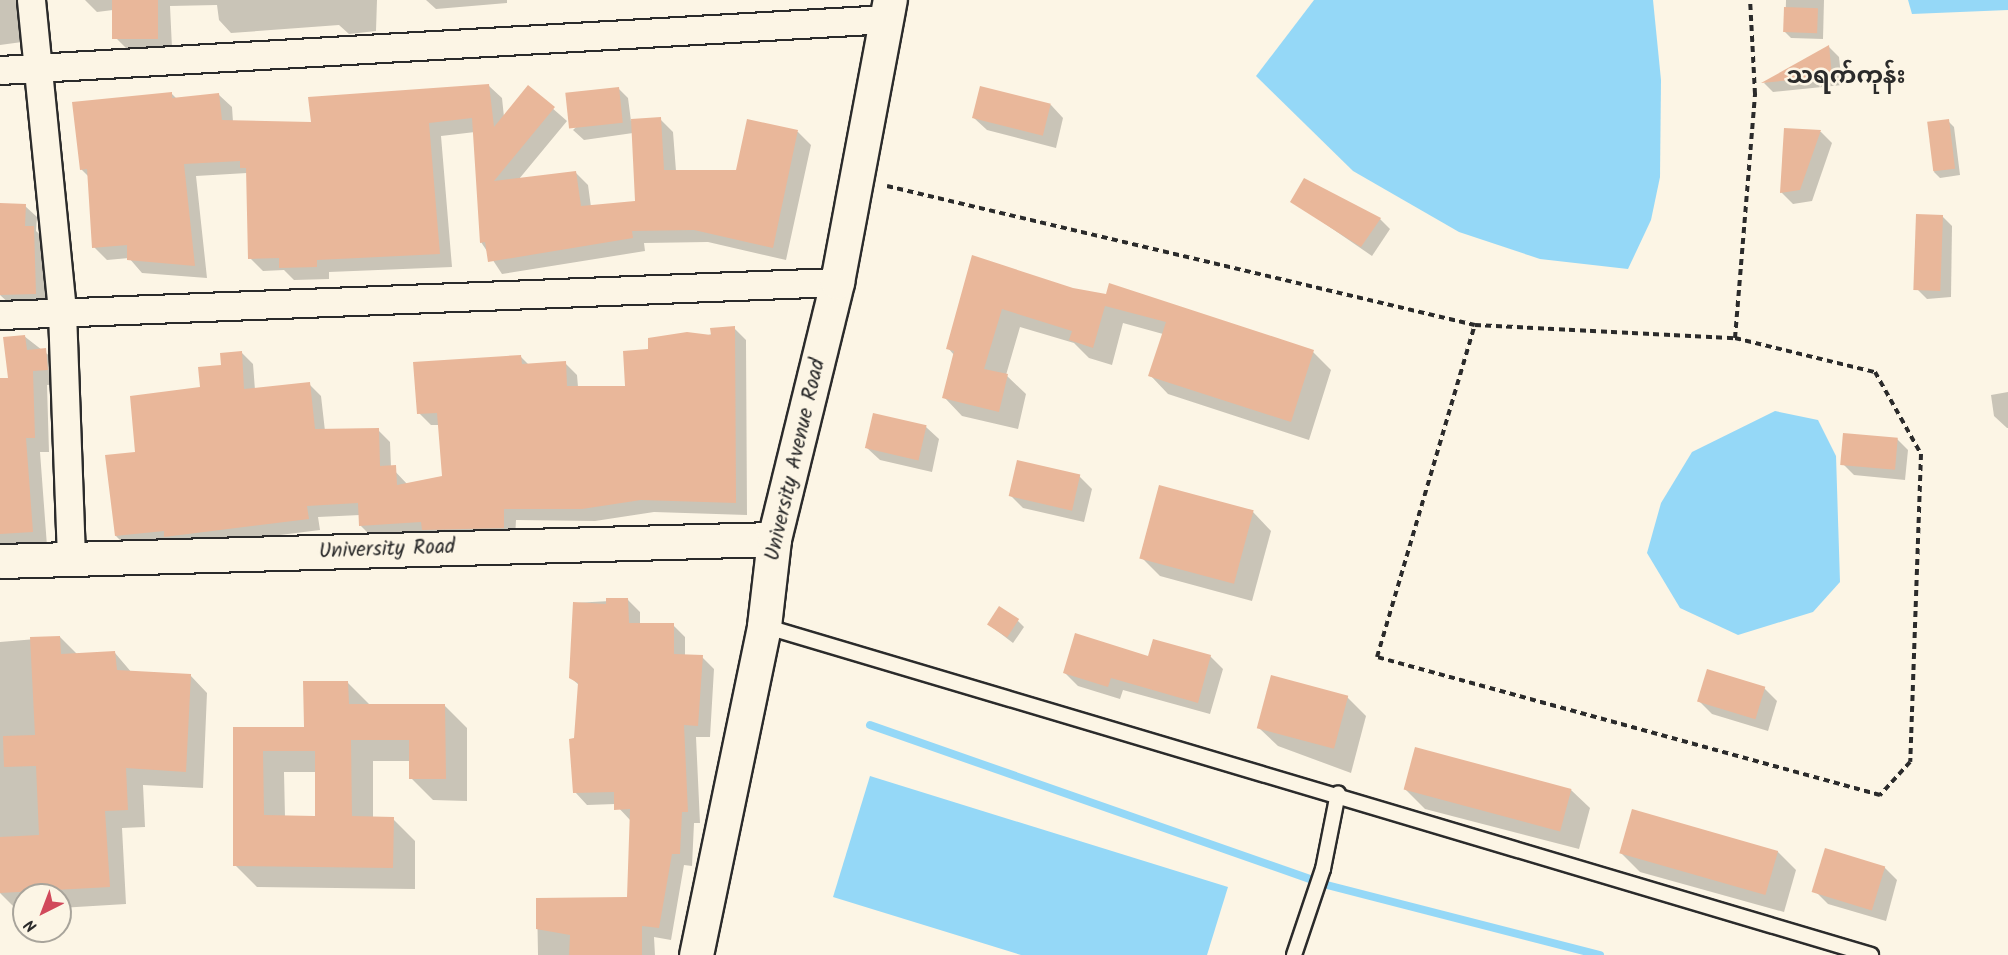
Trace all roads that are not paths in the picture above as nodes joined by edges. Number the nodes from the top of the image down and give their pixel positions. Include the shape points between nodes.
1 (31, 0) edge
2 (888, 9) edge
3 (39, 68) junction
4 (0, 70) edge
5 (837, 282) junction
6 (62, 312) junction
7 (0, 315) edge
8 (774, 539) junction
9 (71, 559) junction
10 (0, 561) edge
11 (764, 626) junction
12 (1338, 793) junction
13 (696, 955) edge
14 (1294, 955) edge
15 (1871, 955) edge

1 - 3 street
2 - 3 street
2 - 5 main road, University Avenue Road
3 - 4 street
3 - 6 street
5 - 6 street
5 - 8 main road, University Avenue Road
6 - 7 street
6 - 9 street
8 - 9 main road, University Road
8 - 11 main road, University Avenue Road
9 - 10 main road, University Road
11 - 12 lane
11 - 13 main road, University Avenue Road
12 - 14 lane via 1323,869
12 - 15 lane

